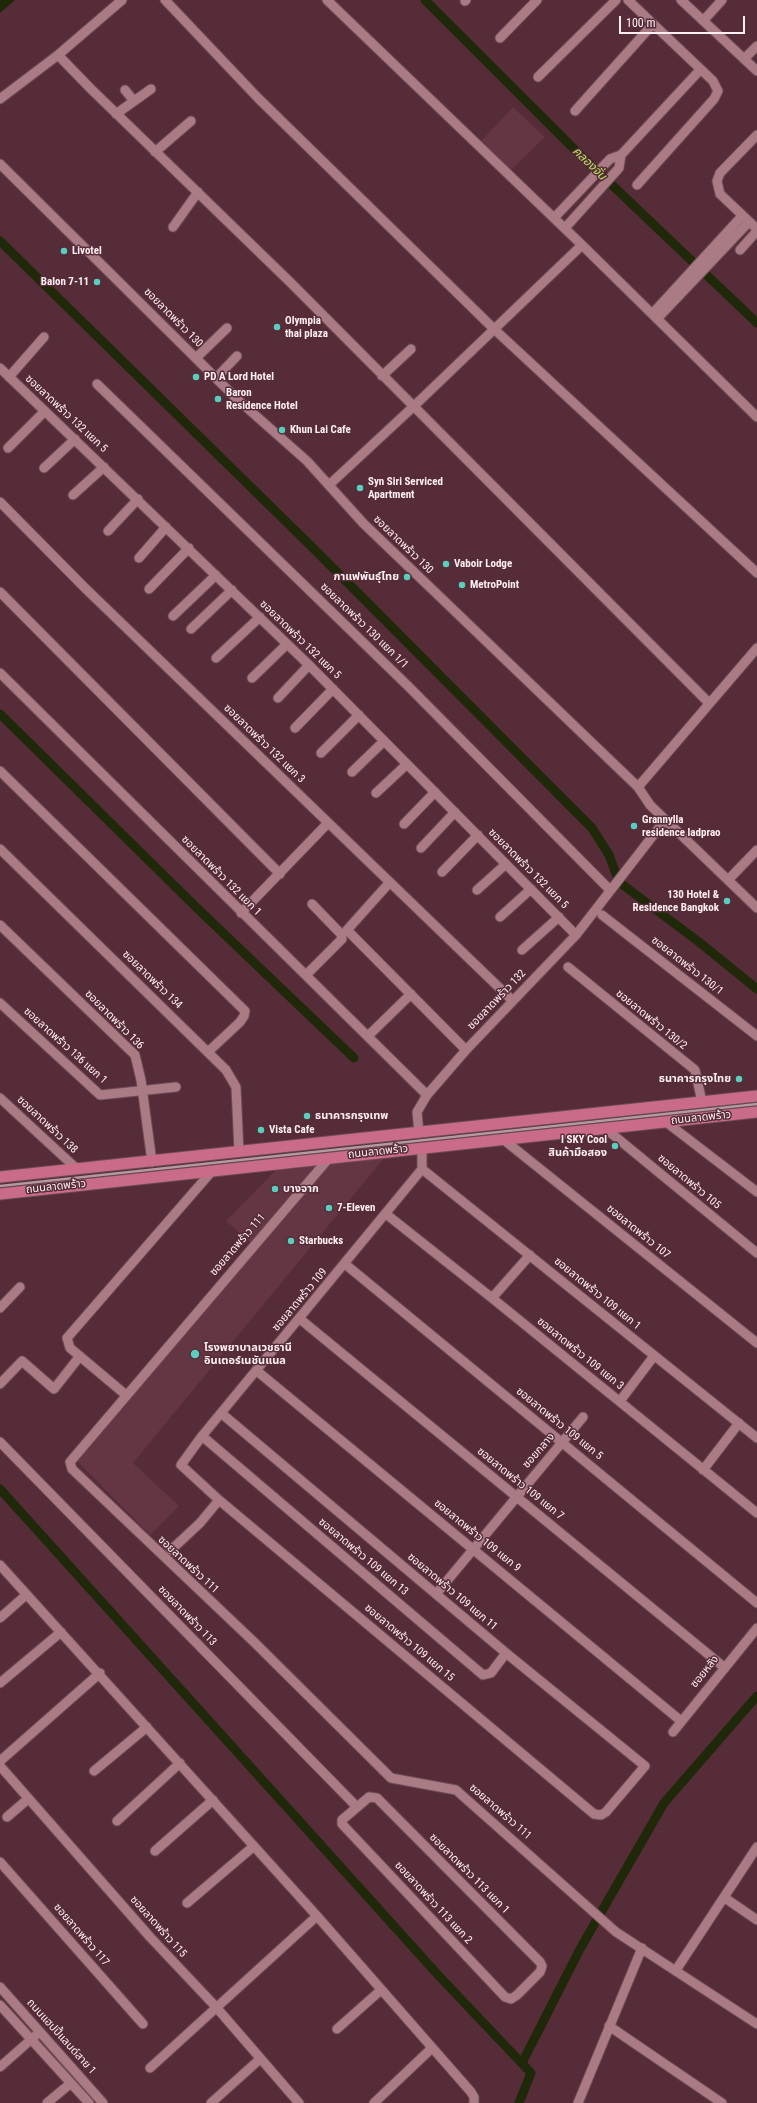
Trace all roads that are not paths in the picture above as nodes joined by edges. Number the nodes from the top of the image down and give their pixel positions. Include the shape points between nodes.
1 (122, 0) edge
2 (165, 0) edge
3 (327, 0) edge
4 (537, 0) edge
5 (616, 0) edge
6 (628, 0) edge
7 (681, 0) edge
8 (722, 0) edge
9 (703, 21) junction
10 (653, 24) junction
11 (500, 38) dead end
12 (757, 46) edge
13 (58, 55) junction
14 (744, 59) junction
15 (700, 70) junction
16 (757, 71) edge
17 (538, 77) dead end
18 (151, 89) dead end
19 (125, 90) dead end
20 (0, 99) edge
21 (134, 101) junction
22 (575, 111) dead end
23 (116, 114) junction
24 (191, 121) dead end
25 (757, 135) edge
26 (155, 152) junction
27 (620, 155) junction
28 (0, 164) edge
29 (637, 185) dead end
30 (198, 192) junction
31 (554, 218) junction
32 (746, 219) junction
33 (173, 227) dead end
34 (565, 228) junction
35 (757, 230) edge
36 (582, 245) junction
37 (740, 250) dead end
38 (654, 316) junction
39 (227, 328) dead end
40 (494, 329) junction
41 (44, 336) dead end
42 (411, 349) dead end
43 (237, 356) dead end
44 (196, 358) junction
45 (0, 368) edge
46 (382, 376) junction
47 (9, 377) junction
48 (216, 378) junction
49 (97, 384) dead end
50 (413, 407) junction
51 (45, 411) junction
52 (757, 417) edge
53 (75, 439) junction
54 (8, 448) dead end
55 (104, 467) junction
56 (44, 468) dead end
57 (329, 485) junction
58 (73, 495) dead end
59 (138, 499) junction
60 (2, 507) edge
61 (166, 527) junction
62 (108, 531) dead end
63 (189, 548) junction
64 (139, 558) dead end
65 (757, 573) edge
66 (216, 575) junction
67 (149, 589) dead end
68 (232, 590) junction
69 (0, 592) edge
70 (173, 616) dead end
71 (260, 617) junction
72 (191, 629) dead end
73 (287, 644) junction
74 (757, 648) edge
75 (216, 658) dead end
76 (309, 665) junction
77 (0, 673) edge
78 (252, 678) dead end
79 (333, 689) junction
80 (278, 698) dead end
81 (709, 703) junction
82 (359, 715) junction
83 (295, 728) dead end
84 (384, 741) junction
85 (321, 753) dead end
86 (407, 764) junction
87 (0, 771) edge
88 (352, 772) dead end
89 (638, 787) junction
90 (435, 792) junction
91 (376, 793) dead end
92 (455, 812) junction
93 (665, 820) junction
94 (328, 823) junction
95 (404, 824) dead end
96 (478, 835) junction
97 (421, 848) dead end
98 (0, 849) edge
99 (757, 850) edge
100 (506, 864) junction
101 (442, 872) dead end
102 (280, 874) junction
103 (728, 880) junction
104 (390, 882) junction
105 (612, 887) junction
106 (531, 889) junction
107 (478, 890) dead end
108 (312, 904) dead end
109 (757, 908) edge
110 (241, 913) junction
111 (602, 915) dead end
112 (500, 917) dead end
113 (558, 917) junction
114 (0, 925) edge
115 (576, 935) junction
116 (522, 950) dead end
117 (568, 967) dead end
118 (307, 974) junction
119 (411, 994) junction
120 (513, 1001) junction
121 (0, 1003) edge
122 (368, 1036) junction
123 (757, 1036) edge
124 (466, 1050) junction
125 (209, 1052) junction
126 (176, 1087) dead end
127 (143, 1091) junction
128 (427, 1094) junction
129 (757, 1096) edge
130 (0, 1098) edge
131 (702, 1102) junction
132 (684, 1104) junction
133 (664, 1106) junction
134 (757, 1112) edge
135 (685, 1120) junction
136 (666, 1122) junction
137 (606, 1129) junction
138 (419, 1132) junction
139 (504, 1140) junction
140 (422, 1148) junction
141 (239, 1152) junction
142 (329, 1158) junction
143 (152, 1162) junction
144 (78, 1169) junction
145 (422, 1169) junction
146 (212, 1170) junction
147 (0, 1177) edge
148 (757, 1192) edge
149 (0, 1194) edge
150 (386, 1214) junction
151 (757, 1253) edge
152 (530, 1255) junction
153 (345, 1264) junction
154 (20, 1287) dead end
155 (492, 1298) junction
156 (0, 1308) edge
157 (300, 1319) junction
158 (757, 1343) edge
159 (80, 1356) junction
160 (654, 1356) junction
161 (256, 1371) junction
162 (0, 1384) edge
163 (126, 1395) junction
164 (620, 1401) junction
165 (221, 1413) junction
166 (583, 1417) dead end
167 (739, 1423) junction
168 (202, 1436) junction
169 (757, 1438) edge
170 (0, 1442) edge
171 (562, 1443) junction
172 (181, 1463) joint
173 (703, 1470) junction
174 (516, 1496) junction
175 (219, 1500) junction
176 (757, 1513) edge
177 (473, 1549) junction
178 (171, 1550) dead end
179 (0, 1564) edge
180 (436, 1594) junction
181 (26, 1595) junction
182 (757, 1603) edge
183 (0, 1618) edge
184 (757, 1628) edge
185 (61, 1632) junction
186 (506, 1653) junction
187 (725, 1668) junction
188 (100, 1673) junction
189 (0, 1683) edge
190 (681, 1720) junction
191 (147, 1727) junction
192 (673, 1732) dead end
193 (0, 1761) edge
194 (180, 1763) junction
195 (0, 1766) edge
196 (94, 1771) dead end
197 (623, 1792) joint
198 (28, 1799) junction
199 (213, 1800) junction
200 (357, 1807) junction
201 (8, 1817) dead end
202 (117, 1820) dead end
203 (254, 1846) junction
204 (757, 1847) edge
205 (154, 1851) dead end
206 (0, 1862) edge
207 (725, 1898) junction
208 (187, 1903) dead end
209 (317, 1916) junction
210 (757, 1920) edge
211 (642, 1948) junction
212 (676, 1970) junction
213 (527, 1986) joint
214 (0, 1987) edge
215 (381, 1990) junction
216 (0, 2005) edge
217 (216, 2007) junction
218 (143, 2024) dead end
219 (757, 2024) edge
220 (609, 2026) junction
221 (336, 2030) dead end
222 (40, 2032) junction
223 (31, 2040) junction
224 (432, 2048) junction
225 (260, 2059) junction
226 (0, 2067) edge
227 (150, 2068) dead end
228 (71, 2082) junction
229 (47, 2103) edge
230 (89, 2103) edge
231 (103, 2103) edge
232 (211, 2103) edge
233 (300, 2103) edge
234 (374, 2103) edge
235 (474, 2103) edge
236 (578, 2103) edge
237 (722, 2103) edge

1 - 13 street
2 - 40 street via 263,103
3 - 31 street
4 - 11 street
5 - 17 street
6 - 10 street
7 - 9 street
8 - 9 street
9 - 14 street
10 - 15 street
10 - 22 street
12 - 14 street
13 - 20 street
13 - 23 street
14 - 16 street
15 - 27 street
15 - 29 street via 718,91 714,99
18 - 21 street
19 - 21 street
21 - 23 street
23 - 26 street
24 - 26 street
25 - 32 street via 720,173 716,182 720,194
26 - 30 street
27 - 31 street via 610,159
27 - 34 street via 619,168
28 - 44 street, ซอยลาดพร้าว 130
30 - 33 street
30 - 46 street
31 - 34 street
32 - 35 street
32 - 38 street
34 - 36 street
35 - 37 street
36 - 38 street
36 - 40 street
38 - 52 street
39 - 44 street
40 - 50 street
40 - 65 street
41 - 47 street
42 - 46 street
43 - 48 street
44 - 48 street, ซอยลาดพร้าว 130
45 - 47 street, ซอยลาดพร้าว 132 แยก 5
46 - 50 street
47 - 51 street, ซอยลาดพร้าว 132 แยก 5
48 - 57 street, ซอยลาดพร้าว 130 via 307,461
49 - 105 street, ซอยลาดพร้าว 130 แยก 1/1
50 - 57 street
50 - 81 street
51 - 53 street, ซอยลาดพร้าว 132 แยก 5
51 - 54 street
53 - 55 street, ซอยลาดพร้าว 132 แยก 5
53 - 56 street
55 - 58 street
55 - 59 street, ซอยลาดพร้าว 132 แยก 5
57 - 89 street, ซอยลาดพร้าว 130 via 363,523
59 - 61 street, ซอยลาดพร้าว 132 แยก 5
59 - 62 street
60 - 94 street, ซอยลาดพร้าว 132 แยก 3
61 - 63 street, ซอยลาดพร้าว 132 แยก 5
61 - 64 street
63 - 66 street, ซอยลาดพร้าว 132 แยก 5
63 - 67 street
66 - 68 street, ซอยลาดพร้าว 132 แยก 5
66 - 70 street
68 - 71 street, ซอยลาดพร้าว 132 แยก 5
68 - 72 street
69 - 102 street
71 - 73 street, ซอยลาดพร้าว 132 แยก 5
71 - 75 street
73 - 76 street, ซอยลาดพร้าว 132 แยก 5
73 - 78 street
74 - 81 street
76 - 79 street, ซอยลาดพร้าว 132 แยก 5
76 - 80 street
77 - 110 street, ซอยลาดพร้าว 132 แยก 1
79 - 82 street, ซอยลาดพร้าว 132 แยก 5
79 - 83 street
81 - 89 street
82 - 84 street, ซอยลาดพร้าว 132 แยก 5
82 - 85 street
84 - 86 street, ซอยลาดพร้าว 132 แยก 5
84 - 88 street
86 - 90 street, ซอยลาดพร้าว 132 แยก 5
86 - 91 street
87 - 125 street via 245,1011 240,1022
89 - 93 street, ซอยลาดพร้าว 130 via 650,805
90 - 92 street, ซอยลาดพร้าว 132 แยก 5
90 - 95 street
92 - 96 street, ซอยลาดพร้าว 132 แยก 5
92 - 97 street
93 - 103 street, ซอยลาดพร้าว 130
93 - 105 street, ซอยลาดพร้าว 132
94 - 102 street
94 - 104 street, ซอยลาดพร้าว 132 แยก 3
96 - 100 street, ซอยลาดพร้าว 132 แยก 5
96 - 101 street
98 - 125 street, ซอยลาดพร้าว 134
99 - 103 street
100 - 106 street, ซอยลาดพร้าว 132 แยก 5
100 - 107 street
102 - 110 street
103 - 109 street, ซอยลาดพร้าว 130
104 - 119 street via 347,930
104 - 120 street, ซอยลาดพร้าว 132 แยก 3
105 - 115 street, ซอยลาดพร้าว 132
106 - 112 street
106 - 113 street, ซอยลาดพร้าว 132 แยก 5
108 - 118 street via 341,934 342,940
110 - 118 street, ซอยลาดพร้าว 132 แยก 1
111 - 123 street, ซอยลาดพร้าว 130/1
113 - 115 street, ซอยลาดพร้าว 132 แยก 5
113 - 116 street
114 - 127 street, ซอยลาดพร้าว 136 via 135,1055
115 - 120 street, ซอยลาดพร้าว 132
117 - 131 street, ซอยลาดพร้าว 130/2 via 695,1070
118 - 122 street, ซอยลาดพร้าว 132 แยก 1
119 - 122 street
119 - 124 street
120 - 124 street, ซอยลาดพร้าว 132
121 - 127 street, ซอยลาดพร้าว 136 แยก 1 via 100,1095
122 - 128 street, ซอยลาดพร้าว 132 แยก 1
124 - 128 street, ซอยลาดพร้าว 132
125 - 141 street, ซอยลาดพร้าว 134 via 233,1078 236,1087
126 - 127 street, ซอยลาดพร้าว 136 แยก 1
127 - 143 street, ซอยลาดพร้าว 136
128 - 138 street, ซอยลาดพร้าว 132 via 417,1112
129 - 131 main road, ถนนลาดพร้าว
130 - 144 street, ซอยลาดพร้าว 138
131 - 132 main road, ถนนลาดพร้าว
132 - 133 main road, ถนนลาดพร้าว
132 - 135 main road
133 - 136 main road
133 - 138 main road, ถนนลาดพร้าว
134 - 135 main road, ถนนลาดพร้าว
135 - 136 main road, ถนนลาดพร้าว
136 - 137 main road, ถนนลาดพร้าว
136 - 148 street
137 - 139 main road, ถนนลาดพร้าว
137 - 151 street, ซอยลาดพร้าว 105
138 - 141 main road, ถนนลาดพร้าว
139 - 140 main road, ถนนลาดพร้าว
139 - 158 street, ซอยลาดพร้าว 107
140 - 142 main road, ถนนลาดพร้าว
140 - 145 street
141 - 143 main road, ถนนลาดพร้าว
142 - 146 main road, ถนนลาดพร้าว
142 - 163 street, ซอยลาดพร้าว 111
143 - 144 main road, ถนนลาดพร้าว
144 - 147 main road, ถนนลาดพร้าว
145 - 150 street, ซอยลาดพร้าว 109
145 - 152 street, ซอยลาดพร้าว 109 แยก 1
146 - 149 main road, ถนนลาดพร้าว
146 - 159 street via 67,1338 70,1348
150 - 153 street, ซอยลาดพร้าว 109
150 - 155 street, ซอยลาดพร้าว 109 แยก 3
152 - 155 street
152 - 160 street, ซอยลาดพร้าว 109 แยก 1
153 - 157 street, ซอยลาดพร้าว 109
153 - 171 street, ซอยลาดพร้าว 109 แยก 5
154 - 156 street
155 - 164 street, ซอยลาดพร้าว 109 แยก 3
157 - 161 street, ซอยลาดพร้าว 109
157 - 174 street, ซอยลาดพร้าว 109 แยก 7
159 - 162 street via 54,1389 22,1362
159 - 163 street
160 - 164 street
160 - 167 street, ซอยลาดพร้าว 109 แยก 1
161 - 165 street, ซอยลาดพร้าว 109
161 - 177 street, ซอยลาดพร้าว 109 แยก 9
163 - 211 street, ซอยลาดพร้าว 111 via 70,1462 72,1469 254,1642 391,1778 456,1790 616,1932
164 - 173 street, ซอยลาดพร้าว 109 แยก 3
165 - 168 street, ซอยลาดพร้าว 109
165 - 180 street, ซอยลาดพร้าว 109 แยก 11
166 - 171 street, ซอยกลาง
167 - 169 street, ซอยลาดพร้าว 109 แยก 1
167 - 173 street
168 - 172 street, ซอยลาดพร้าว 109
168 - 186 street, ซอยลาดพร้าว 109 แยก 13 via 483,1675 491,1673
170 - 200 street, ซอยลาดพร้าว 113
171 - 174 street, ซอยกลาง
171 - 182 street, ซอยลาดพร้าว 109 แยก 5
172 - 175 street, ซอยลาดพร้าว 109 แยก 15 via 182,1468
173 - 176 street, ซอยลาดพร้าว 109 แยก 3
174 - 177 street, ซอยกลาง
174 - 187 street, ซอยลาดพร้าว 109 แยก 7
175 - 178 street via 200,1523
175 - 197 street, ซอยลาดพร้าว 109 แยก 15 via 594,1814 606,1812
177 - 180 street, ซอยกลาง
177 - 190 street, ซอยลาดพร้าว 109 แยก 9
179 - 181 street
180 - 186 street, ซอยลาดพร้าว 109 แยก 11
181 - 183 street
181 - 185 street
184 - 187 street, ซอยหลัง
185 - 188 street
185 - 189 street
186 - 197 street, ซอยลาดพร้าว 109 แยก 11 via 645,1766
187 - 190 street, ซอยหลัง
188 - 191 street
188 - 193 street
190 - 192 street, ซอยหลัง
191 - 194 street
191 - 196 street
194 - 199 street
194 - 202 street
195 - 198 street, ซอยลาดพร้าว 115
198 - 201 street
198 - 217 street, ซอยลาดพร้าว 115 via 150,1937
199 - 203 street
199 - 205 street
200 - 213 street, ซอยลาดพร้าว 113 แยก 1 via 369,1797 376,1798 540,1962 540,1972
200 - 213 street, ซอยลาดพร้าว 113 แยก 2 via 342,1820 342,1824 505,1997 514,1997
203 - 208 street
203 - 209 street
204 - 207 street
206 - 218 street, ซอยลาดพร้าว 117
207 - 210 street
207 - 212 street
209 - 215 street
209 - 217 street
211 - 212 street, ซอยลาดพร้าว 111
211 - 220 street
212 - 219 street, ซอยลาดพร้าว 111
214 - 222 street, ถนนแฮปปี้แลนด์สาย 1
215 - 221 street
215 - 224 street
216 - 223 street
217 - 225 street, ซอยลาดพร้าว 115
217 - 227 street
220 - 236 street
220 - 237 street
222 - 223 street
222 - 231 street, ถนนแฮปปี้แลนด์สาย 1
223 - 226 street
223 - 228 street
224 - 234 street
224 - 235 street via 471,2092
225 - 232 street
225 - 233 street, ซอยลาดพร้าว 115
228 - 229 street
228 - 230 street

